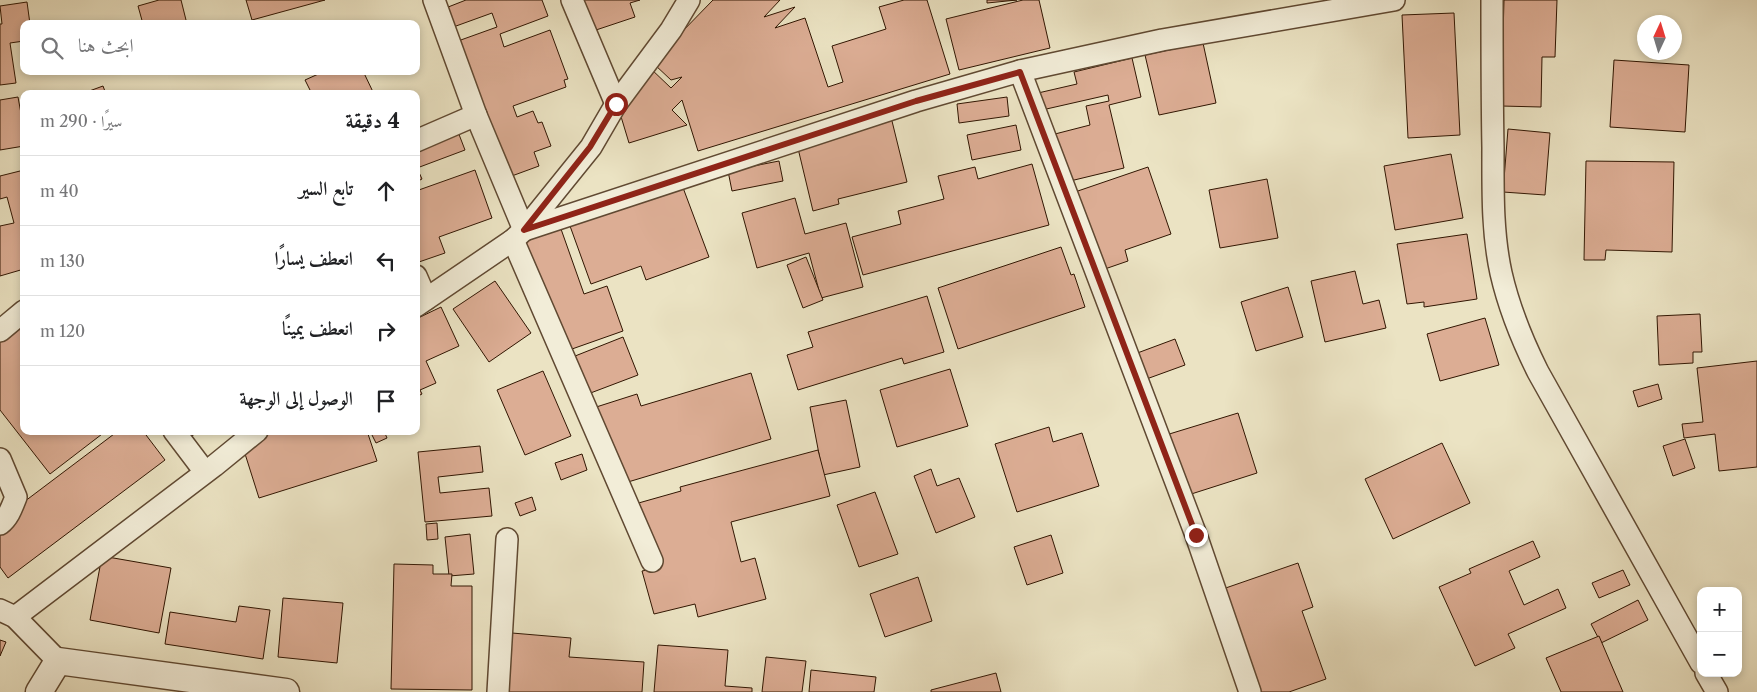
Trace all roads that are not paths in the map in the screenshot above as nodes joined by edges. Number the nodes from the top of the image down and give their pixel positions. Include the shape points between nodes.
1 (434, 0) edge
2 (572, 0) edge
3 (689, 0) edge
4 (1394, 0) edge
5 (1492, 0) edge
6 (1020, 72) junction
7 (616, 104) junction
8 (476, 115) junction
9 (420, 139) edge
10 (518, 235) junction
11 (421, 303) edge
12 (20, 314) edge
13 (0, 332) edge
14 (177, 435) edge
15 (252, 435) edge
16 (0, 460) edge
17 (205, 472) junction
18 (0, 524) edge
19 (507, 539) dead end
20 (652, 561) dead end
21 (42, 596) junction
22 (8, 613) edge
23 (32, 634) junction
24 (1697, 656) edge
25 (58, 661) junction
26 (1708, 677) edge
27 (220, 688) edge
28 (39, 692) edge
29 (286, 692) edge
30 (498, 692) edge
31 (1250, 692) edge
32 (1717, 692) edge

1 - 8 street
2 - 7 street
3 - 7 street via 671,30
4 - 6 street via 1171,38
5 - 24 street via 1493,201 1501,272 1510,306 1538,372
6 - 10 street via 916,101
6 - 31 street via 1196,535
7 - 10 street via 590,147
8 - 9 street
8 - 10 street
10 - 11 street
10 - 20 street
12 - 13 street
14 - 17 street
15 - 17 street
16 - 18 street via 16,497 11,511
17 - 21 street
19 - 30 street
21 - 22 street
21 - 23 street
22 - 23 street
23 - 25 street
25 - 27 street
25 - 28 street
26 - 32 street
27 - 29 street

